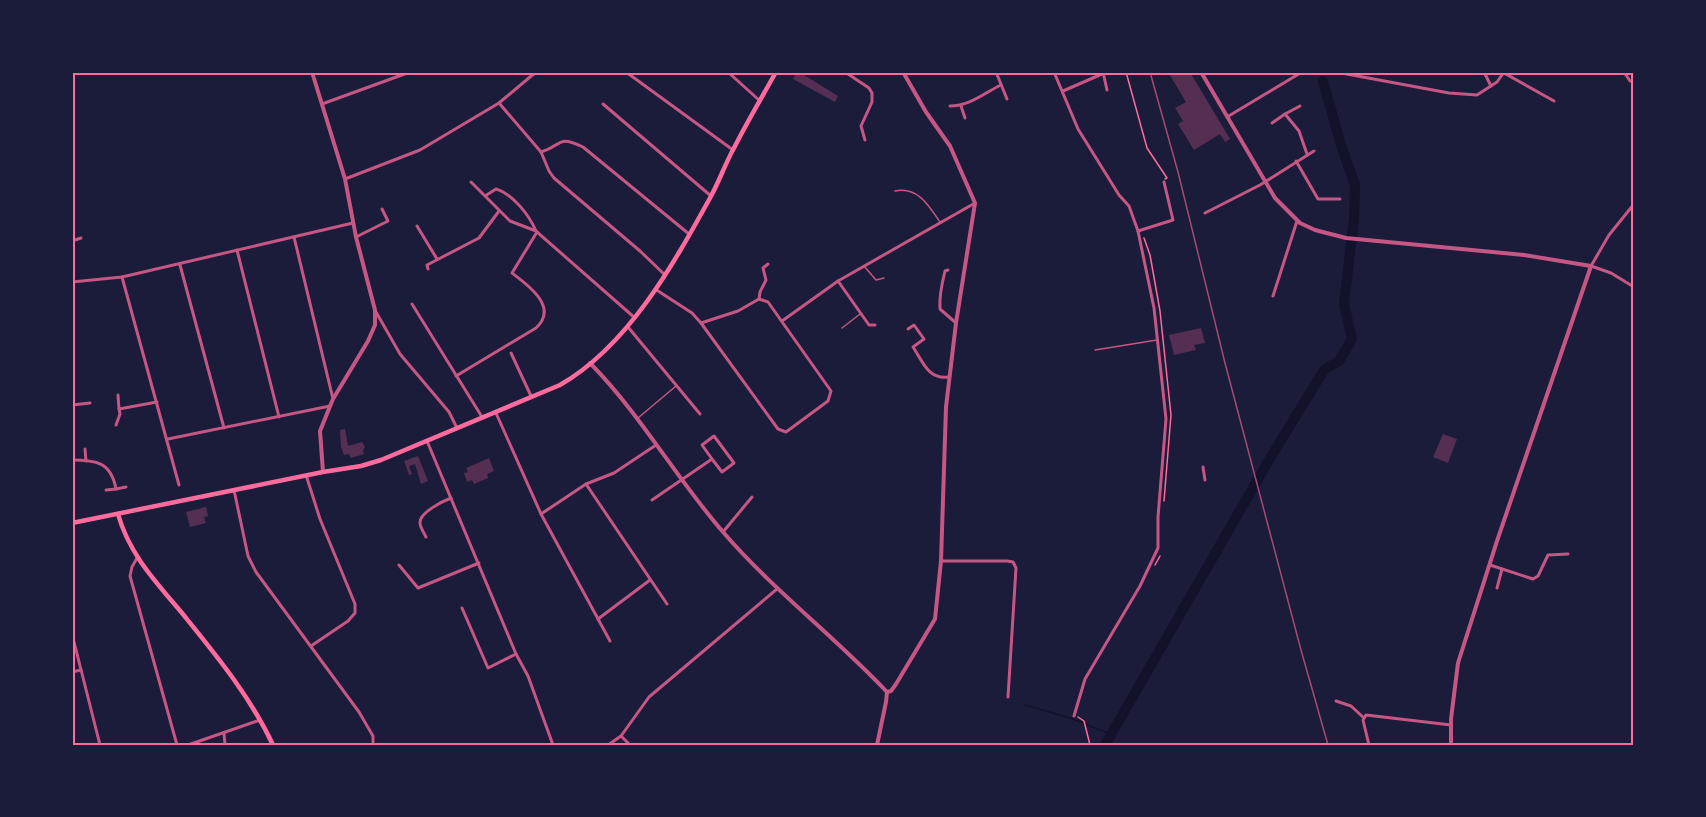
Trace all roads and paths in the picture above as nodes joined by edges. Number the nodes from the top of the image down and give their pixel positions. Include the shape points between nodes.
1 (312, 72) edge
2 (410, 72) edge
3 (536, 72) edge
4 (626, 72) edge
5 (728, 72) edge
6 (776, 72) edge
7 (844, 72) edge
8 (903, 72) edge
9 (996, 72) edge
10 (1054, 72) edge
11 (1126, 72) edge
12 (1201, 72) edge
13 (1302, 72) edge
14 (1336, 72) edge
15 (1484, 72) edge
16 (1504, 72) edge
17 (1624, 72) edge
18 (1102, 73) edge
19 (1630, 81) dead end
20 (1001, 85) junction
21 (1491, 86) junction
22 (1107, 90) dead end
23 (1062, 91) junction
24 (1007, 99) dead end
25 (760, 101) junction
26 (1554, 101) dead end
27 (499, 103) junction
28 (322, 104) junction
29 (603, 105) dead end
30 (950, 106) dead end
31 (961, 106) junction
32 (1300, 106) dead end
33 (1285, 114) junction
34 (1227, 117) junction
35 (965, 118) dead end
36 (1272, 123) dead end
37 (865, 140) dead end
38 (732, 150) junction
39 (1314, 151) dead end
40 (541, 152) junction
41 (1307, 154) junction
42 (1296, 161) junction
43 (345, 179) junction
44 (1165, 180) joint
45 (1265, 181) junction
46 (471, 182) dead end
47 (895, 191) dead end
48 (485, 196) junction
49 (711, 196) junction
50 (1340, 200) dead end
51 (975, 203) junction
52 (1634, 204) edge
53 (382, 209) dead end
54 (499, 211) junction
55 (1205, 213) dead end
56 (1297, 220) junction
57 (353, 223) junction
58 (940, 223) junction
59 (417, 226) dead end
60 (537, 231) junction
61 (1138, 231) junction
62 (689, 234) junction
63 (1143, 234) dead end
64 (294, 237) junction
65 (356, 237) junction
66 (81, 238) dead end
67 (72, 241) edge
68 (237, 250) junction
69 (437, 259) junction
70 (179, 264) junction
71 (768, 264) dead end
72 (863, 265) junction
73 (1592, 266) junction
74 (428, 269) dead end
75 (948, 270) dead end
76 (665, 275) junction
77 (122, 277) junction
78 (884, 278) dead end
79 (838, 281) junction
80 (72, 282) edge
81 (1634, 287) edge
82 (655, 289) junction
83 (1273, 296) dead end
84 (759, 299) junction
85 (412, 304) dead end
86 (375, 310) junction
87 (861, 314) junction
88 (635, 318) junction
89 (782, 322) junction
90 (701, 323) junction
91 (956, 323) junction
92 (874, 325) dead end
93 (628, 327) junction
94 (842, 328) dead end
95 (908, 329) dead end
96 (1158, 340) junction
97 (1095, 350) dead end
98 (511, 353) dead end
99 (590, 363) junction
100 (456, 376) junction
101 (949, 377) junction
102 (676, 386) junction
103 (118, 395) dead end
104 (531, 396) junction
105 (333, 399) junction
106 (157, 402) junction
107 (90, 403) dead end
108 (72, 405) edge
109 (330, 406) junction
110 (119, 409) junction
111 (495, 411) junction
112 (700, 414) dead end
113 (279, 417) junction
114 (482, 417) junction
115 (637, 418) junction
116 (116, 425) dead end
117 (224, 428) junction
118 (457, 428) junction
119 (168, 439) junction
120 (427, 441) junction
121 (656, 445) junction
122 (84, 449) dead end
123 (712, 459) junction
124 (72, 460) edge
125 (86, 460) junction
126 (1203, 467) dead end
127 (323, 472) junction
128 (306, 475) junction
129 (681, 480) junction
130 (1205, 480) dead end
131 (586, 484) junction
132 (179, 485) dead end
133 (126, 487) dead end
134 (116, 489) junction
135 (106, 490) dead end
136 (234, 490) junction
137 (752, 497) dead end
138 (451, 498) junction
139 (652, 500) dead end
140 (1163, 510) dead end
141 (118, 514) junction
142 (541, 514) junction
143 (72, 523) edge
144 (723, 532) junction
145 (426, 537) dead end
146 (1568, 554) dead end
147 (137, 558) junction
148 (941, 561) junction
149 (479, 563) junction
150 (399, 565) dead end
151 (1490, 566) junction
152 (1502, 569) junction
153 (650, 580) junction
154 (1497, 588) dead end
155 (777, 589) junction
156 (667, 604) dead end
157 (462, 608) dead end
158 (598, 619) junction
159 (72, 634) edge
160 (610, 641) dead end
161 (311, 646) junction
162 (516, 654) junction
163 (81, 670) junction
164 (72, 672) edge
165 (887, 692) junction
166 (1008, 697) dead end
167 (1336, 701) dead end
168 (1076, 716) joint
169 (1364, 718) junction
170 (261, 720) junction
171 (1451, 725) junction
172 (224, 733) junction
173 (621, 736) junction
174 (100, 745) edge
175 (177, 745) edge
176 (188, 745) edge
177 (225, 745) edge
178 (273, 745) edge
179 (373, 745) edge
180 (553, 745) edge
181 (608, 745) edge
182 (630, 745) edge
183 (877, 745) edge
184 (1090, 745) edge
185 (1369, 745) edge
186 (1451, 745) edge

1 - 28 street
2 - 28 street
3 - 27 street
4 - 38 street
5 - 25 street
6 - 25 main road
7 - 37 street via 872,93 861,126
8 - 51 street via 950,146
9 - 20 street
10 - 23 street
11 - 44 path via 1147,148
12 - 34 street
13 - 34 street
14 - 21 street via 1449,93 1477,95
15 - 21 street
16 - 21 street
16 - 26 street
17 - 19 street
18 - 22 street
18 - 23 street
20 - 24 street
20 - 31 street
23 - 61 street via 1078,129 1129,206
25 - 38 main road
27 - 40 street
27 - 43 street via 420,150
28 - 43 street
29 - 49 street
30 - 31 street
31 - 35 street
32 - 33 street
33 - 36 street
33 - 41 street via 1299,131
34 - 45 street
38 - 49 main road
39 - 41 street
40 - 62 street via 566,140 583,147
40 - 76 street via 554,178
41 - 42 street
42 - 45 street
42 - 50 street via 1318,199
43 - 57 street
44 - 61 street via 1173,220
45 - 55 street
45 - 56 street
46 - 48 street
47 - 58 lane via 903,189 920,195
48 - 54 street
48 - 60 street via 496,189 506,192
49 - 62 main road
51 - 58 street
51 - 91 street
52 - 73 street via 1609,235
53 - 65 street via 388,220
54 - 60 street via 510,221
54 - 69 street via 479,238
56 - 73 street via 1315,230 1348,239 1524,255
56 - 83 street
57 - 64 street
57 - 65 street
58 - 72 street
59 - 69 street
60 - 88 street
60 - 100 street via 512,273 538,294 545,312 542,322
61 - 96 street
62 - 76 main road
63 - 140 path via 1160,311 1171,415
64 - 68 street
64 - 105 street
65 - 86 street
66 - 67 street
68 - 70 street
68 - 113 street
69 - 74 street via 427,265
70 - 77 street
70 - 117 street
71 - 84 street via 763,268 766,280
72 - 78 lane via 876,280
72 - 79 street
73 - 81 street
73 - 151 street
75 - 91 street via 940,309
76 - 82 main road
77 - 80 street
77 - 106 street
79 - 87 street
79 - 89 street
82 - 88 main road
82 - 90 street
84 - 89 street via 768,302
84 - 90 street via 738,311
85 - 100 street
86 - 105 street via 375,325 368,341
86 - 118 street via 400,354 449,412
87 - 92 street via 868,325
87 - 94 lane
88 - 93 main road
89 - 90 street via 831,391 828,401 786,432 778,429
91 - 101 street
93 - 99 main road
93 - 102 street
95 - 101 street via 914,325 924,339 913,347 930,372 940,378
96 - 97 lane
96 - 168 street via 1166,419 1158,549 1085,679
98 - 104 street
99 - 104 main road via 560,385
99 - 115 street
100 - 114 street
101 - 148 street
102 - 112 street
102 - 115 lane
103 - 110 street
104 - 111 main road
105 - 109 street
106 - 110 street
106 - 119 street
107 - 108 street
109 - 113 street
109 - 127 street via 320,431
110 - 116 street
111 - 114 main road
111 - 142 street
113 - 117 street
114 - 118 main road
115 - 121 street
117 - 119 street
118 - 120 main road
119 - 132 street
120 - 127 main road via 361,466
120 - 138 street
121 - 129 street
121 - 131 street via 614,473
122 - 125 street
123 - 123 street via 722,472 734,463 714,436 702,445
123 - 129 street
124 - 125 street
125 - 134 street via 108,468
126 - 130 street
127 - 128 main road
128 - 136 main road
128 - 161 street via 355,604 355,613 348,621
129 - 139 street
129 - 144 street
131 - 142 street
131 - 153 street
133 - 134 street
134 - 135 street
136 - 141 main road
136 - 161 street via 248,556
137 - 144 street
138 - 145 street via 421,517
138 - 149 street
141 - 143 main road
141 - 147 main road
142 - 158 street
144 - 155 street
146 - 152 street via 1548,555 1542,571 1533,579
147 - 170 main road via 206,643
147 - 175 street via 130,576
148 - 165 street via 935,619 896,684
148 - 166 street via 1008,561 1016,567
149 - 150 street via 418,588
149 - 162 street
151 - 152 street
151 - 171 street via 1458,663
152 - 154 street
153 - 156 street
153 - 158 street
155 - 165 street
155 - 173 street via 649,697
157 - 162 street via 488,668
158 - 160 street
159 - 163 street
161 - 179 street via 359,712 373,736
162 - 180 street
163 - 164 street
163 - 174 street
165 - 183 street
167 - 169 street via 1351,706
168 - 184 path via 1084,723
169 - 171 street via 1376,715
169 - 185 street
170 - 172 street
170 - 178 main road
171 - 186 street
172 - 176 street
172 - 177 street
173 - 181 street
173 - 182 street

